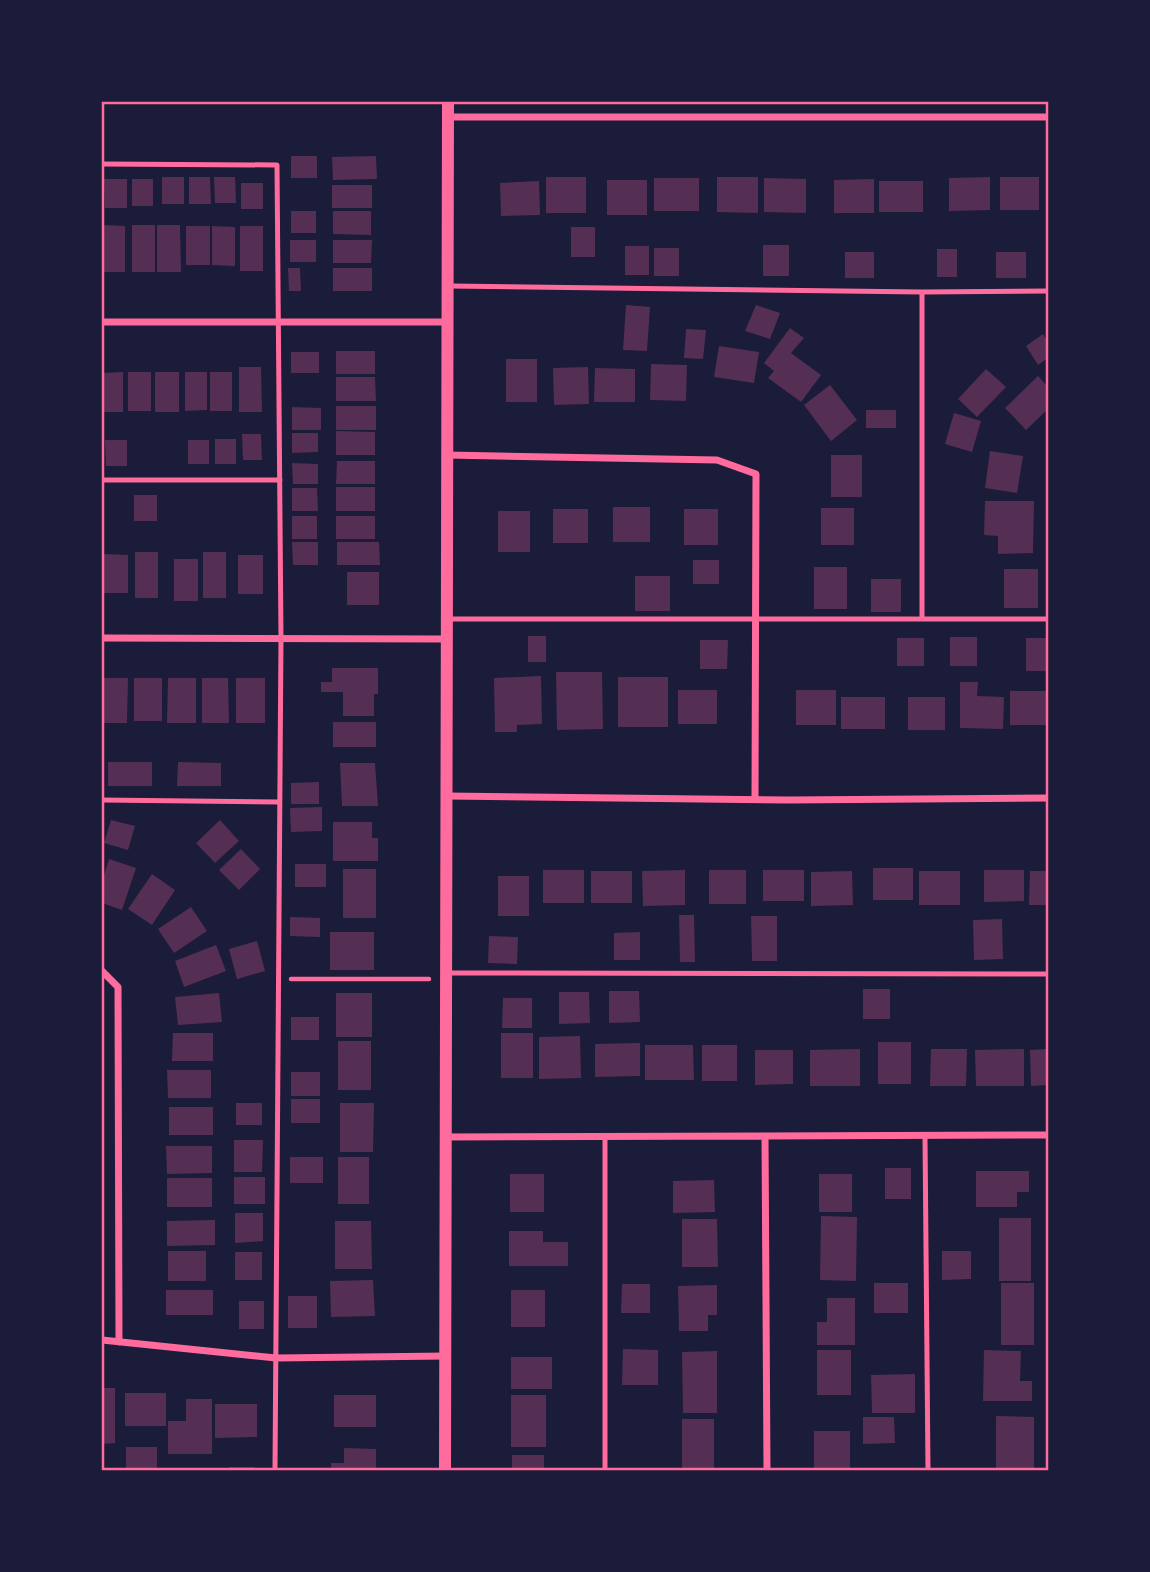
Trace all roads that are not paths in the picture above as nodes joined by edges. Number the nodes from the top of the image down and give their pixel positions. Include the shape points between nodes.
1 (448, 102) edge
2 (447, 117) junction
3 (1048, 117) edge
4 (102, 164) edge
5 (447, 286) junction
6 (1048, 291) edge
7 (922, 292) junction
8 (102, 322) edge
9 (279, 322) junction
10 (447, 322) junction
11 (447, 456) junction
12 (102, 480) edge
13 (280, 480) junction
14 (447, 619) junction
15 (922, 619) junction
16 (1048, 619) edge
17 (757, 620) junction
18 (102, 638) edge
19 (281, 638) junction
20 (447, 639) junction
21 (447, 796) junction
22 (1048, 797) edge
23 (755, 799) junction
24 (102, 800) edge
25 (279, 802) junction
26 (102, 971) edge
27 (446, 972) junction
28 (1048, 974) edge
29 (1048, 1135) edge
30 (605, 1136) junction
31 (446, 1137) junction
32 (765, 1137) junction
33 (925, 1137) junction
34 (102, 1340) edge
35 (119, 1342) junction
36 (446, 1356) junction
37 (276, 1358) junction
38 (275, 1471) edge
39 (445, 1471) edge
40 (605, 1471) edge
41 (767, 1471) edge
42 (928, 1471) edge

1 - 2 street
2 - 3 street
2 - 5 street
4 - 9 lane via 277,165
5 - 7 lane
5 - 10 street
6 - 7 lane
7 - 15 lane
8 - 9 street
9 - 10 street
9 - 13 lane
10 - 11 street
11 - 14 street
11 - 17 street via 717,460 756,474
12 - 13 lane
13 - 19 lane
14 - 17 lane
14 - 20 street
15 - 16 lane
15 - 17 lane
17 - 23 street
18 - 19 street
19 - 20 street
19 - 25 lane
20 - 21 street
21 - 23 street
21 - 27 street
22 - 23 street
24 - 25 lane
25 - 37 lane
26 - 35 street via 118,987
27 - 28 lane
27 - 31 street
29 - 33 street
30 - 31 street
30 - 32 street
30 - 40 lane
31 - 36 street
32 - 33 street
32 - 41 street
33 - 42 lane
34 - 35 street
35 - 37 street
36 - 37 street
36 - 39 street
37 - 38 lane

